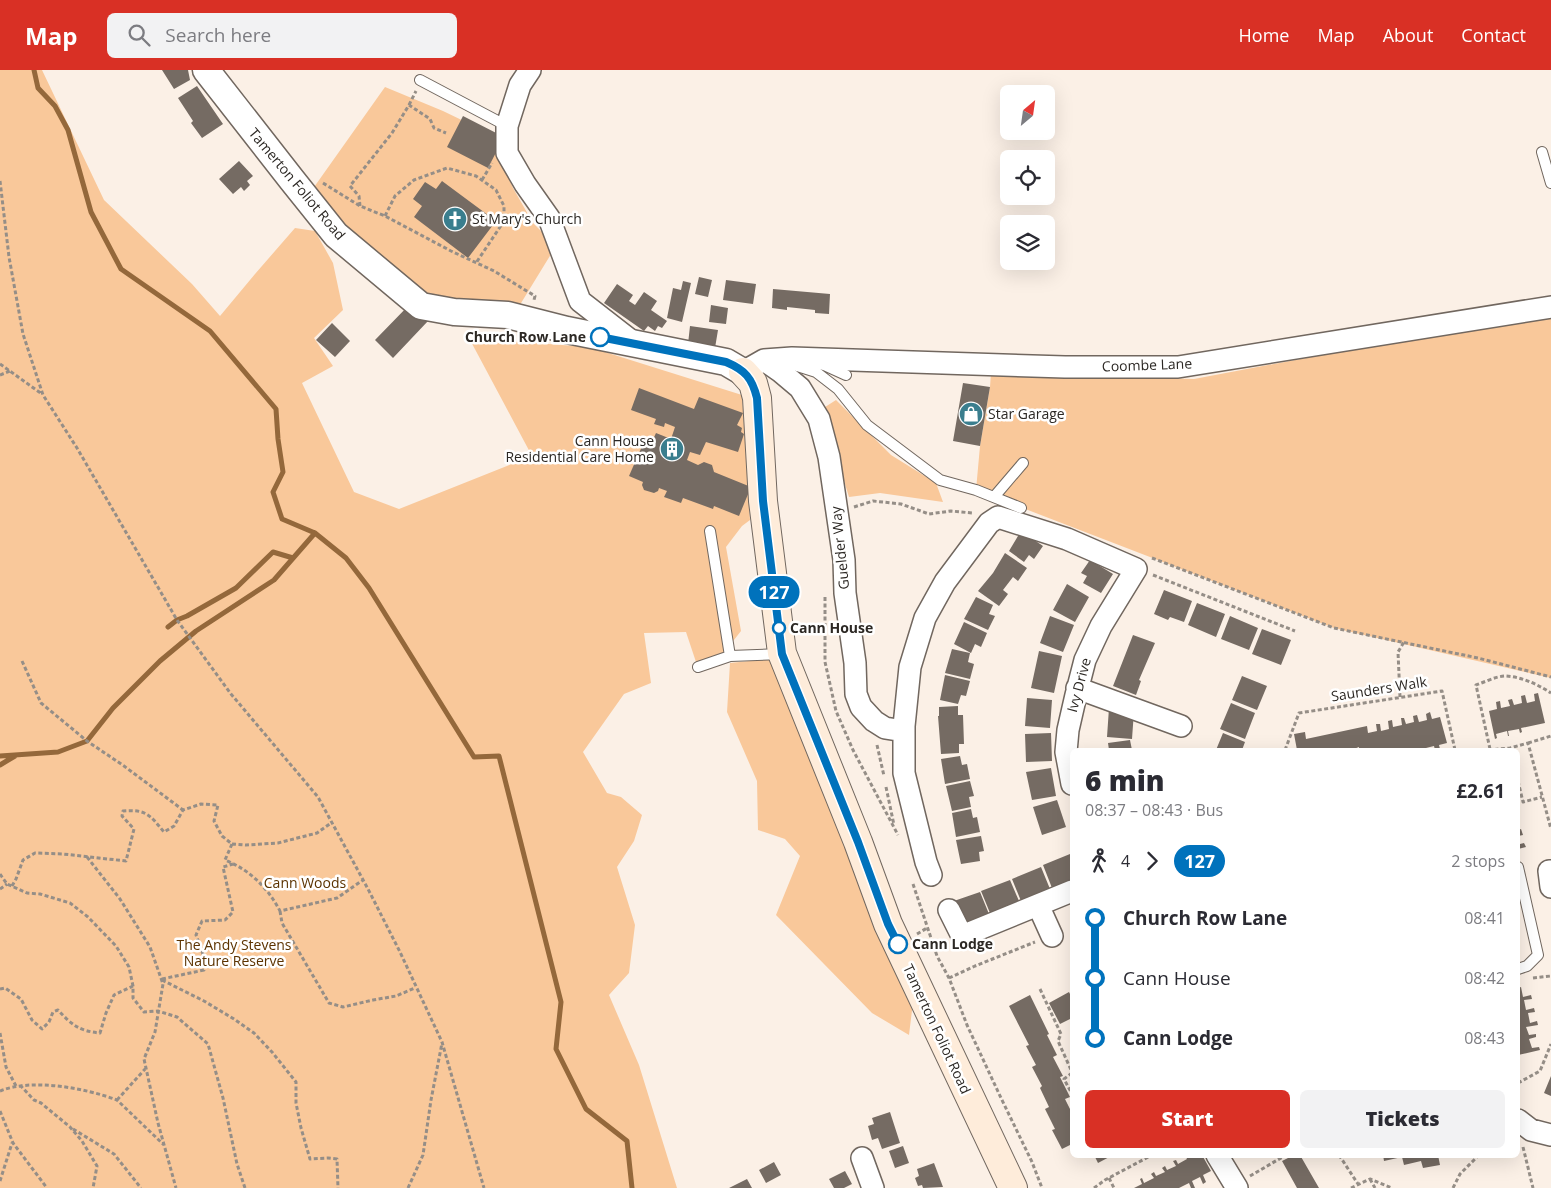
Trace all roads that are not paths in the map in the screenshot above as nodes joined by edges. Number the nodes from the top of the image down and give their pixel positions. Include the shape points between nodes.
1 (206, 70) edge
2 (530, 70) edge
3 (420, 80) dead end
4 (507, 126) junction
5 (1542, 152) dead end
6 (1551, 183) edge
7 (1551, 307) edge
8 (636, 344) junction
9 (809, 359) junction
10 (762, 363) junction
11 (846, 375) dead end
12 (1023, 463) dead end
13 (1021, 508) dead end
14 (996, 511) junction
15 (710, 531) dead end
16 (782, 654) junction
17 (730, 656) junction
18 (698, 667) dead end
19 (1077, 688) junction
20 (1181, 726) dead end
21 (904, 731) junction
22 (1070, 773) edge
23 (1551, 870) edge
24 (1520, 876) edge
25 (922, 878) road end
26 (1551, 887) edge
27 (1070, 892) edge
28 (1038, 905) junction
29 (949, 910) dead end
30 (1052, 936) road end
31 (1520, 968) edge
32 (1520, 1122) edge
33 (1551, 1135) edge
34 (862, 1158) dead end
35 (1220, 1158) edge
36 (873, 1188) edge
37 (1013, 1188) edge
38 (1237, 1188) edge

1 - 8 street, Tamerton Foliot Road via 336,235 421,306 454,312 508,315
2 - 4 street via 520,85
3 - 4 lane
4 - 8 street via 507,153 549,218 580,301
5 - 6 lane
7 - 9 street, Coombe Lane via 1178,367
8 - 10 street, Tamerton Foliot Road via 726,362
9 - 10 street, Coombe Lane
9 - 11 lane
10 - 14 lane via 816,372 838,389 868,425 940,480
10 - 16 main road, Tamerton Foliot Road via 753,383 757,398 763,501
10 - 21 street, Guelder Way via 782,372 800,388 819,419 829,457 844,560 856,694 861,707 874,721 886,728
12 - 14 lane
13 - 14 lane
14 - 19 street, Ivy Drive via 1067,539 1140,562 1101,626 1085,660
14 - 21 street via 945,582 925,618 910,666
15 - 17 lane
16 - 17 lane
16 - 37 main road, Tamerton Foliot Road via 888,924
17 - 18 lane
19 - 20 street
19 - 22 street, Ivy Drive via 1066,752
21 - 25 street via 904,774 926,862
23 - 26 street
24 - 31 lane via 1538,955
27 - 28 street
28 - 29 street via 962,936
28 - 30 street
32 - 33 street via 1531,1130
34 - 36 street
35 - 38 street

